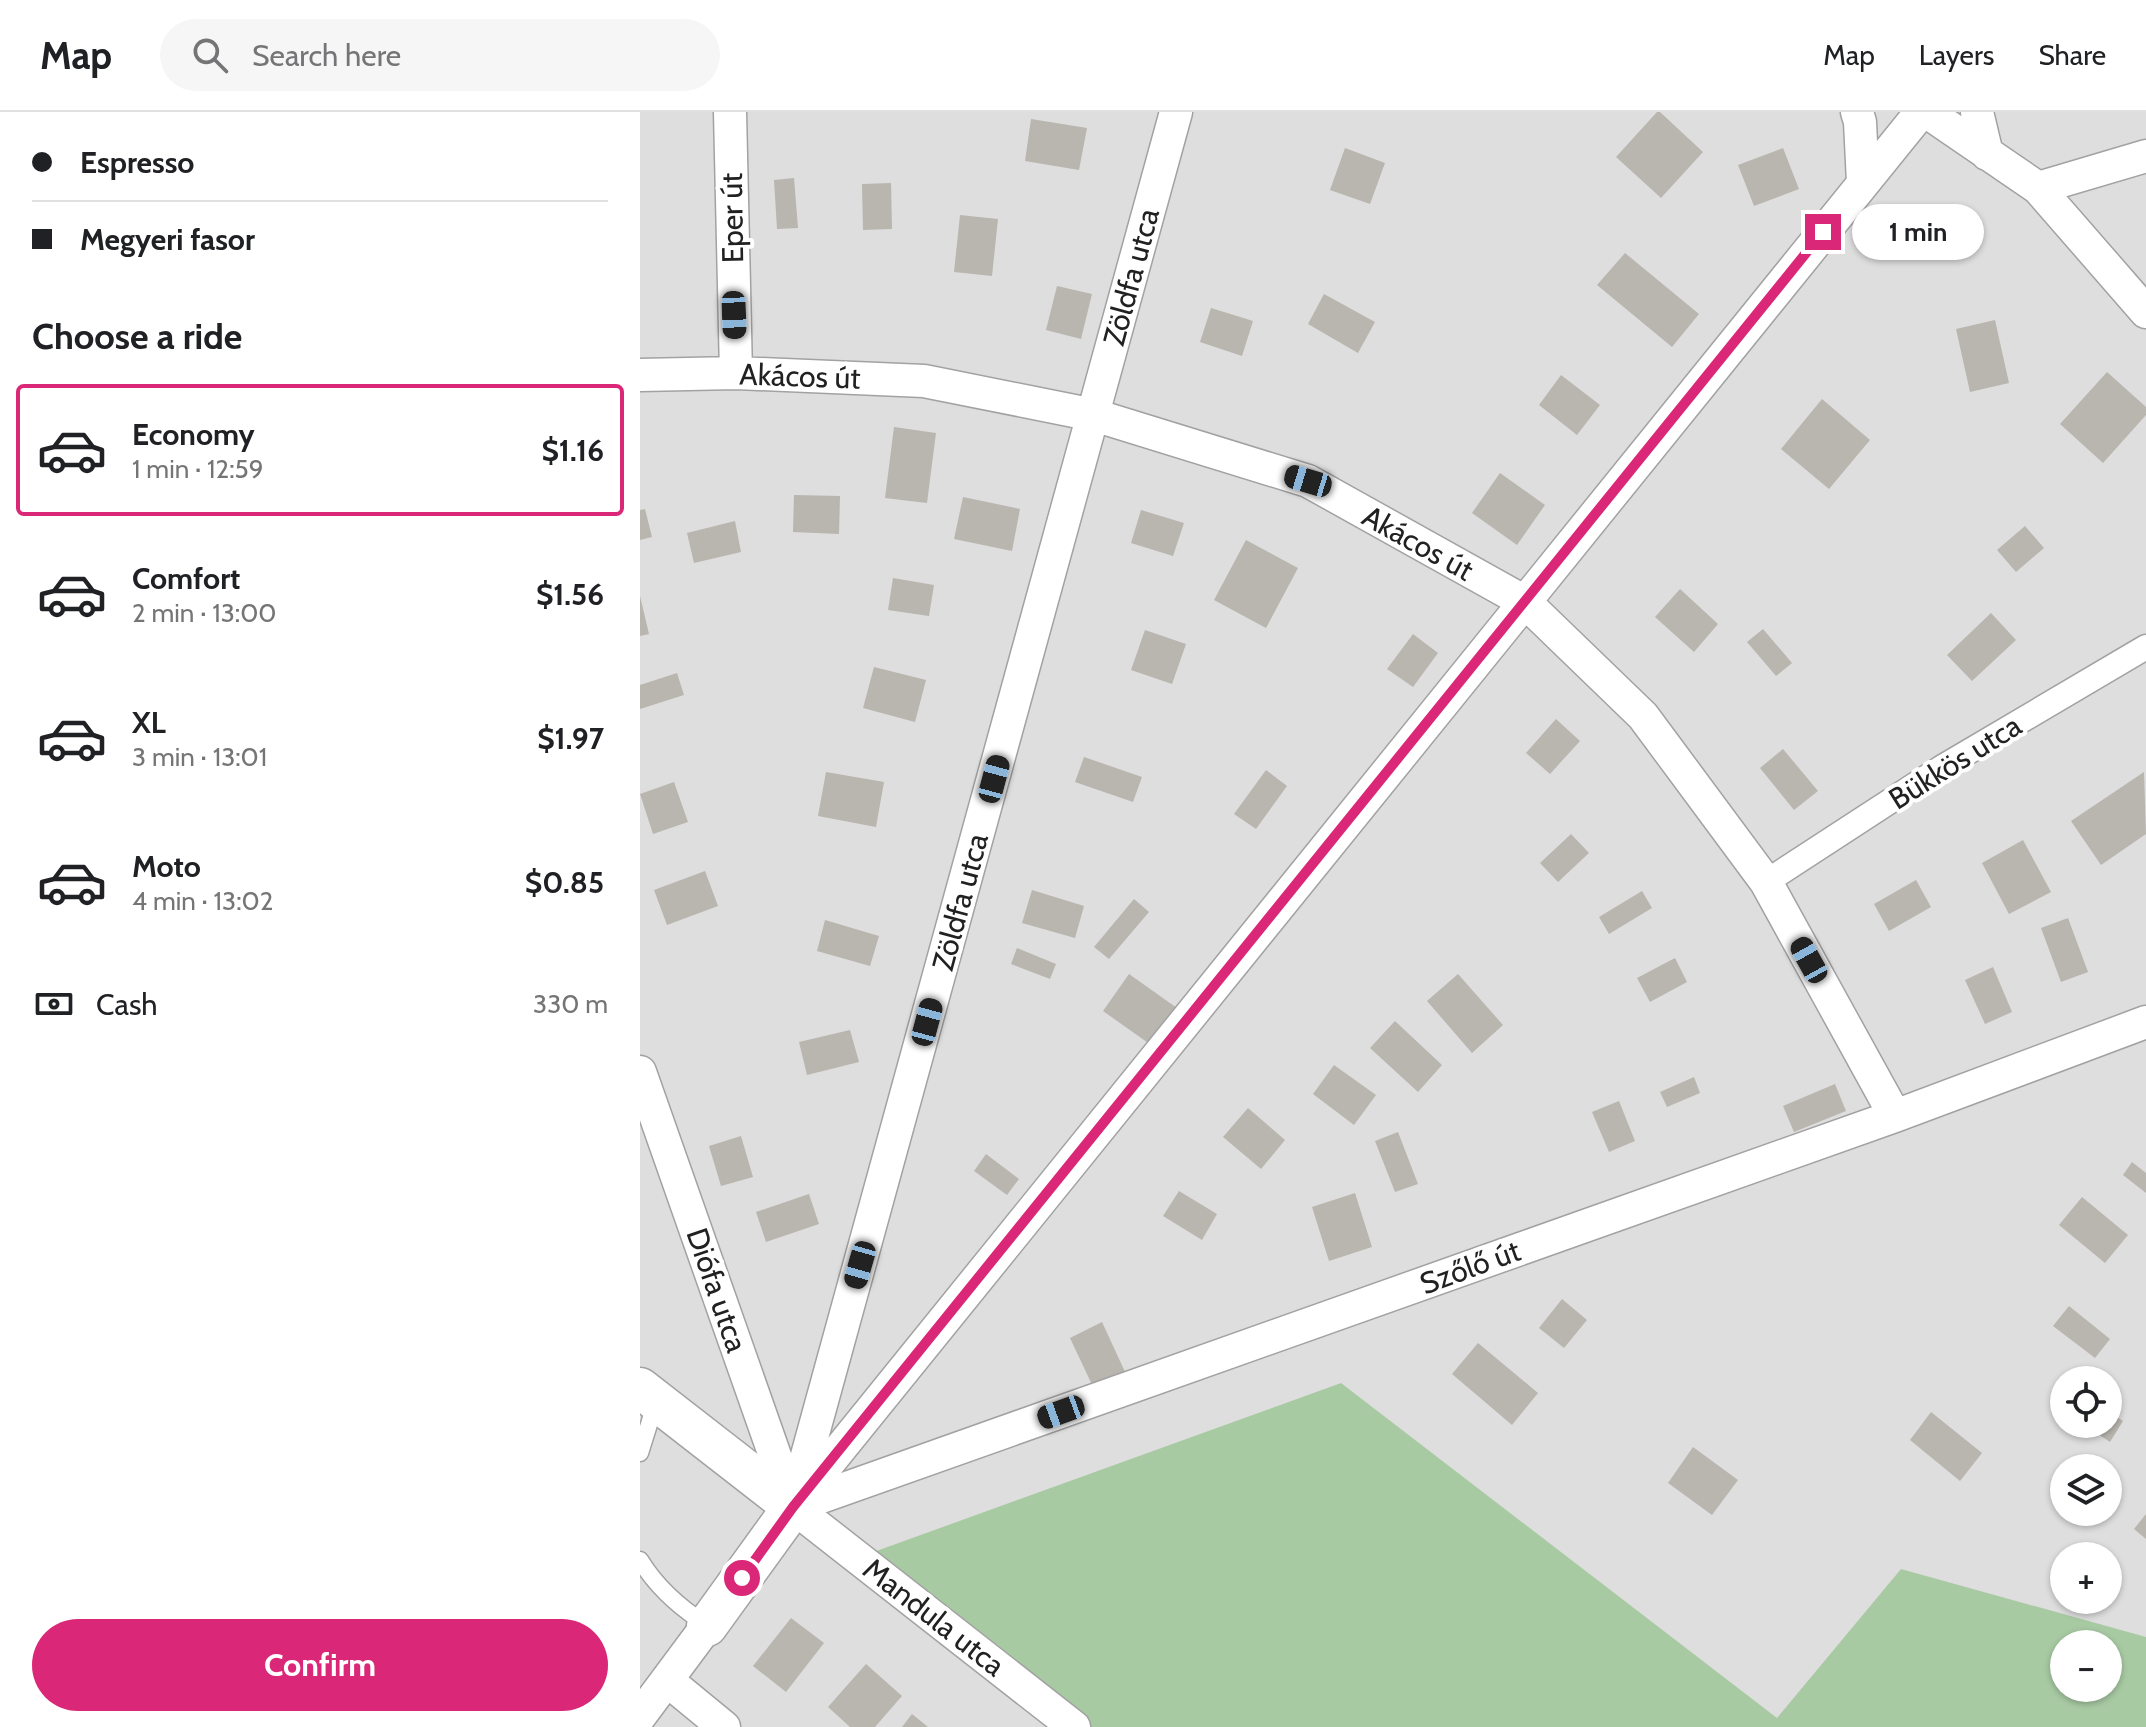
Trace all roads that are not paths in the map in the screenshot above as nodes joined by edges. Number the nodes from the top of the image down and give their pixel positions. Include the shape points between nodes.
1 (730, 112) edge
2 (1176, 112) edge
3 (1857, 112) edge
4 (1921, 112) edge
5 (1927, 112) edge
6 (1977, 112) edge
7 (1987, 154) junction
8 (2146, 156) edge
9 (1863, 183) junction
10 (2038, 188) junction
11 (2146, 312) edge
12 (736, 373) junction
13 (640, 375) edge
14 (1094, 415) junction
15 (1525, 602) junction
16 (2146, 647) edge
17 (1766, 882) junction
18 (2146, 1022) edge
19 (640, 1072) edge
20 (1895, 1116) junction
21 (648, 1394) edge
22 (640, 1453) edge
23 (793, 1507) junction
24 (640, 1560) edge
25 (707, 1626) junction
26 (668, 1681) junction
27 (640, 1716) edge
28 (724, 1727) edge
29 (1074, 1727) edge

1 - 12 street, Eper út
2 - 14 street, Zöldfa utca
3 - 9 street
4 - 9 street
5 - 7 street
6 - 7 street
7 - 10 street
8 - 10 street
9 - 15 street
10 - 11 street
12 - 13 street, Akácos út
12 - 14 street, Akácos út via 924,381
14 - 15 street, Akácos út via 1308,481
14 - 23 street, Zöldfa utca
15 - 17 street, Akácos út via 1643,716
15 - 23 street
16 - 17 street, Bükkös utca via 1941,768
17 - 20 street, Akácos út
18 - 20 street, Szőlő út
19 - 23 street, Diófa utca
20 - 23 street, Szőlő út
21 - 22 lane
21 - 23 street
23 - 25 street
23 - 29 street, Mandula utca
24 - 25 lane via 683,1610
25 - 26 street
26 - 27 street
26 - 28 street

